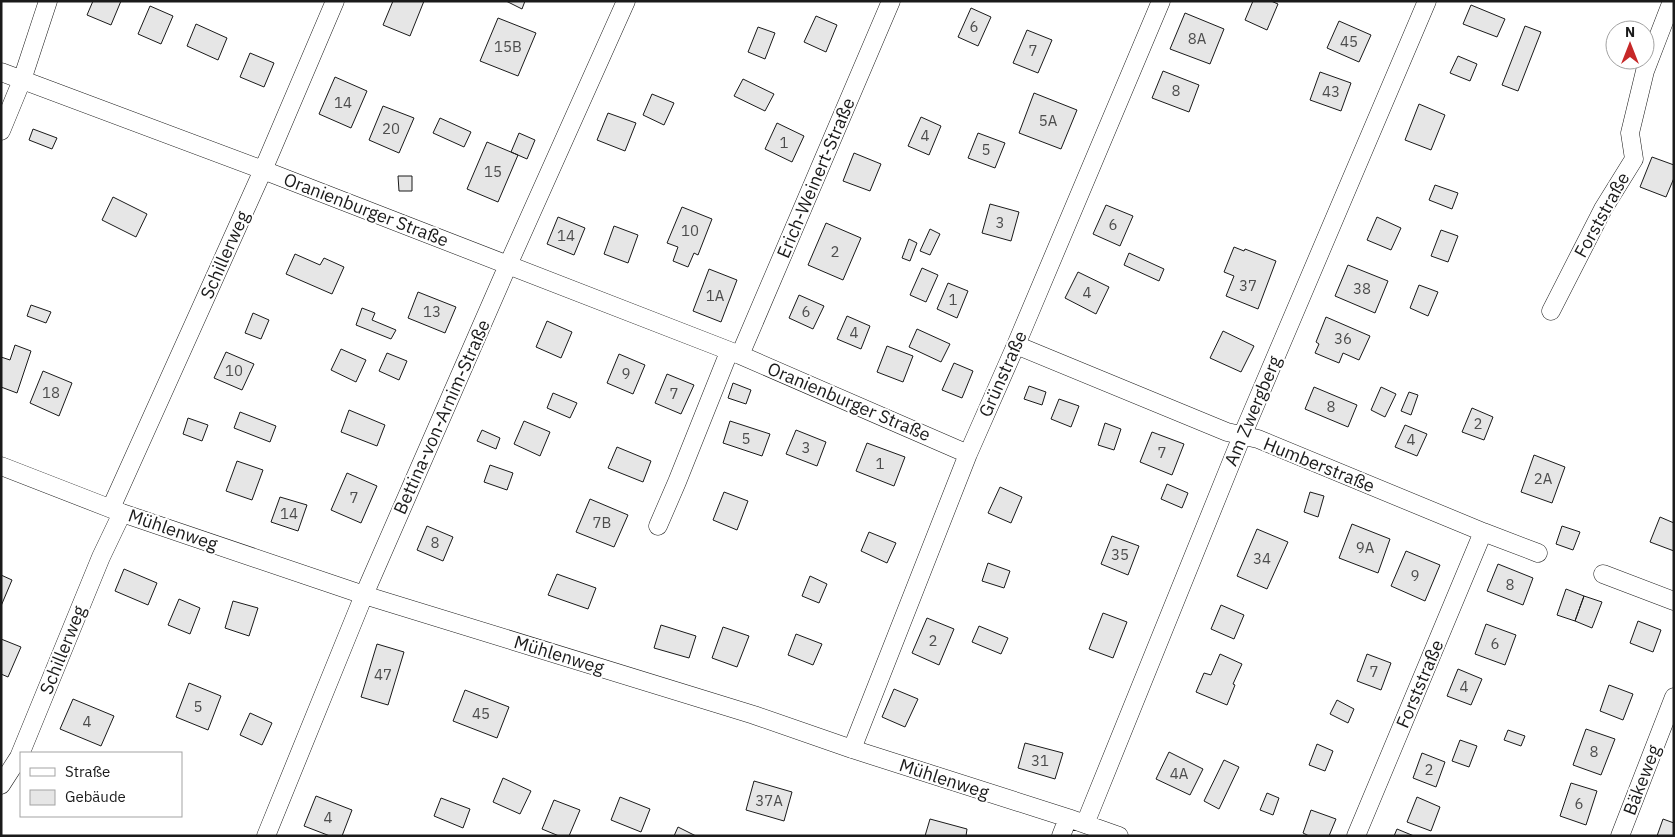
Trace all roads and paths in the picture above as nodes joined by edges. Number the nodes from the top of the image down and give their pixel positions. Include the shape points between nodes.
1 (48, 1) edge
2 (335, 1) edge
3 (626, 1) edge
4 (891, 1) edge
5 (1161, 1) edge
6 (1427, 1) edge
7 (1672, 1) edge
8 (1, 72) edge
9 (22, 80) junction
10 (1, 131) edge
11 (263, 170) junction
12 (508, 265) junction
13 (1551, 311) dead end
14 (1016, 345) junction
15 (735, 354) junction
16 (1242, 436) junction
17 (968, 454) junction
18 (1, 466) edge
19 (116, 510) junction
20 (658, 526) dead end
21 (1484, 532) junction
22 (1538, 552) dead end
23 (1603, 574) dead end
24 (364, 595) junction
25 (1674, 601) edge
26 (1674, 697) edge
27 (852, 749) junction
28 (21, 752) edge
29 (20, 755) edge
30 (1, 785) edge
31 (1077, 821) junction
32 (266, 836) edge
33 (1061, 836) edge
34 (1119, 836) edge
35 (1356, 836) edge
36 (1620, 836) edge

1 - 9 street
2 - 11 street, Schillerweg
3 - 12 street, Bettina-von-Arnim-Straße
4 - 15 street, Erich-Weinert-Straße
5 - 14 street, Grünstraße
6 - 16 street, Am Zwergberg
7 - 13 street, Forststraße via 1645,71 1630,133 1634,159 1603,209
8 - 9 street, Oranienburger Straße
9 - 10 street
9 - 11 street, Oranienburger Straße
11 - 12 street, Oranienburger Straße
11 - 19 street, Schillerweg
12 - 15 street, Oranienburger Straße
12 - 24 street, Bettina-von-Arnim-Straße
14 - 16 street, Humberstraße
14 - 17 street, Grünstraße
15 - 17 street, Oranienburger Straße
15 - 20 street
16 - 21 street, Humberstraße via 1258,439
16 - 31 street, Am Zwergberg
17 - 27 street, Grünstraße
18 - 19 street, Mühlenweg
19 - 24 street, Mühlenweg
19 - 28 street, Schillerweg via 102,557
21 - 22 street, Humberstraße
21 - 35 street, Forststraße
23 - 25 street
24 - 27 street, Mühlenweg via 754,715
24 - 32 street, Bettina-von-Arnim-Straße
26 - 36 street, Bäkeweg
27 - 31 street, Mühlenweg
29 - 30 street, Schillerweg
31 - 33 street, Am Zwergberg
31 - 34 street, Mühlenweg

